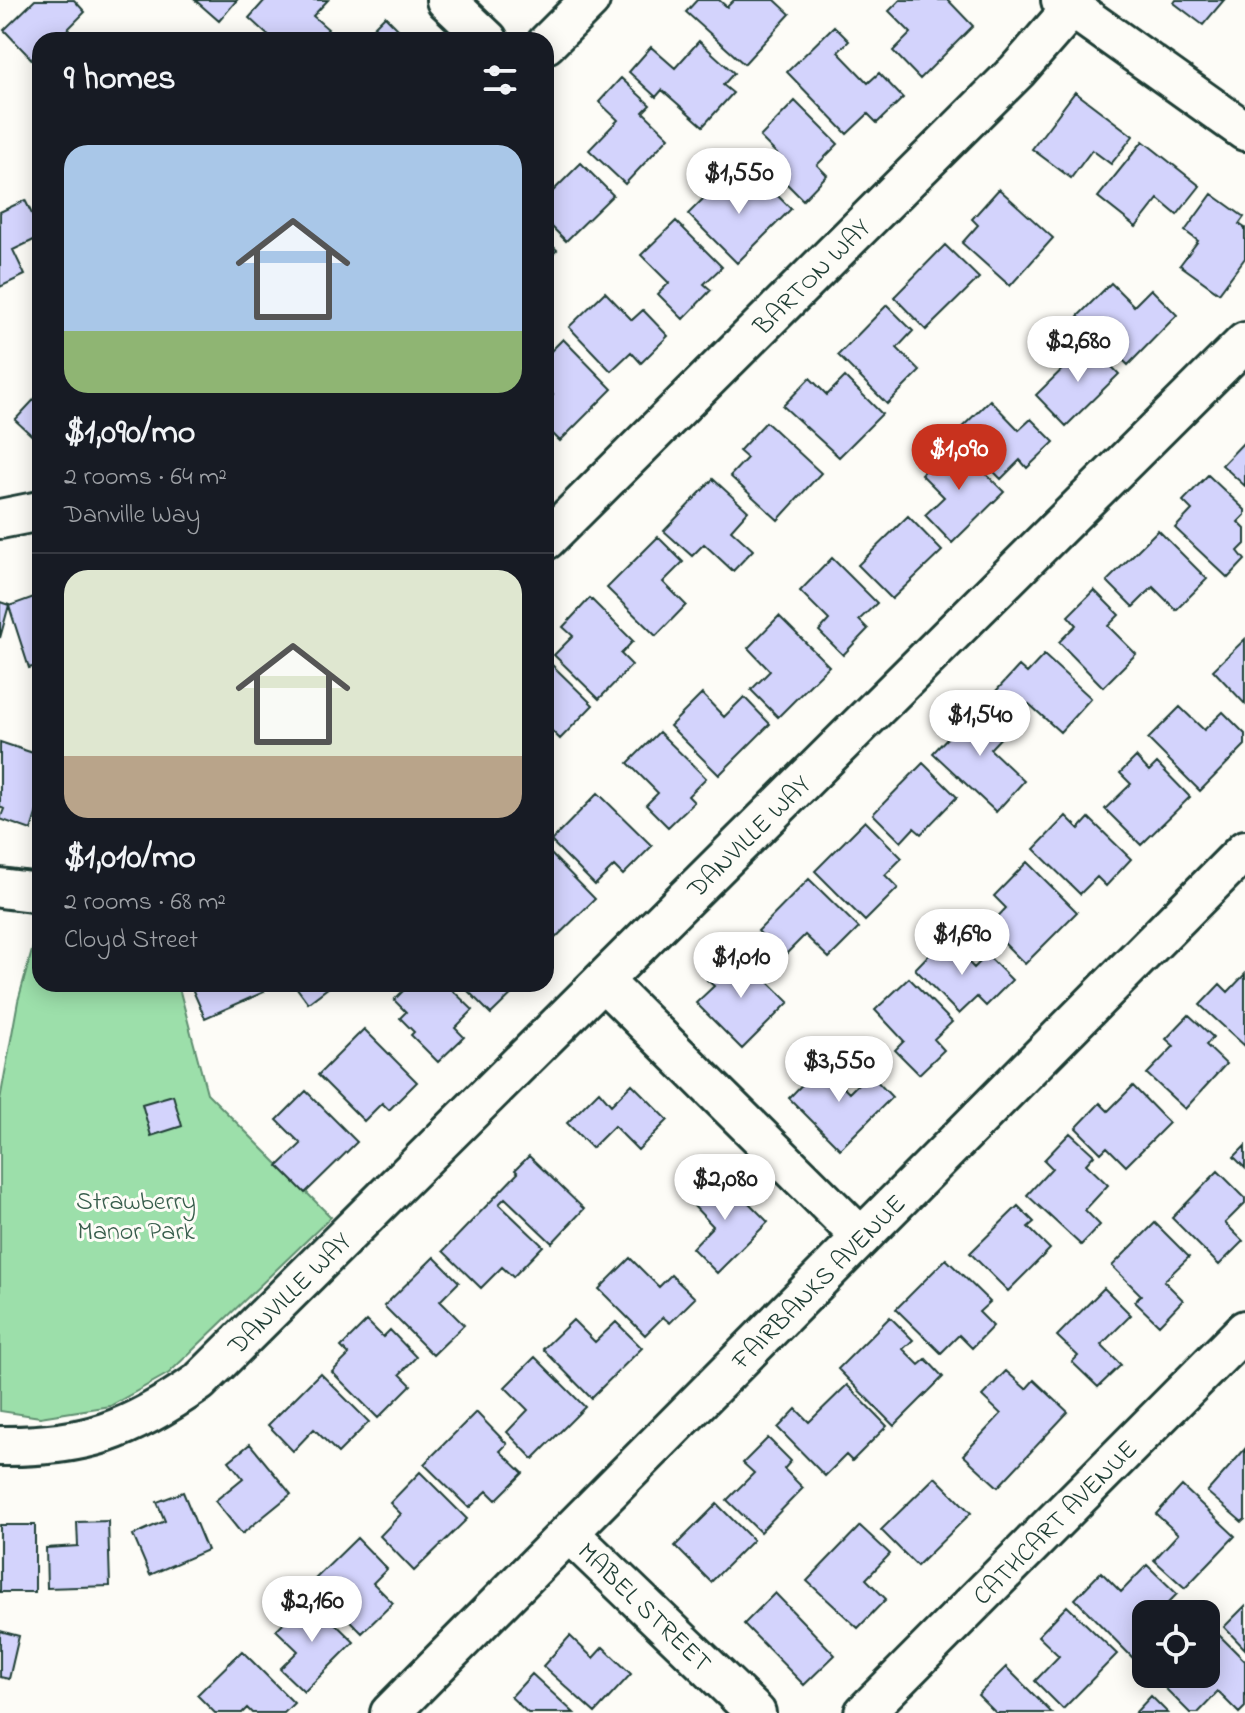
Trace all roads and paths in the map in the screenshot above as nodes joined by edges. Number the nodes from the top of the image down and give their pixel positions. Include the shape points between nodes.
1 (446, 0) edge
2 (590, 0) edge
3 (1067, 4) edge
4 (480, 32) edge
5 (554, 36) edge
6 (1245, 131) edge
7 (1245, 342) edge
8 (32, 513) edge
9 (0, 519) edge
10 (554, 532) edge
11 (1245, 850) edge
12 (603, 981) junction
13 (861, 1237) junction
14 (1245, 1330) edge
15 (0, 1446) edge
16 (569, 1533) junction
17 (390, 1713) edge
18 (756, 1713) edge
19 (864, 1713) edge

1 - 4 street
2 - 5 street
3 - 6 street
3 - 10 street, BARTON WAY via 1017,71
7 - 12 street, DANVILLE WAY
8 - 9 street
11 - 13 street, FAIRBANKS AVENUE
12 - 13 street
12 - 15 street, DANVILLE WAY via 199,1382 159,1410 91,1438
13 - 16 street, FAIRBANKS AVENUE
14 - 19 street, CATHCART AVENUE
16 - 17 street, FAIRBANKS AVENUE
16 - 18 street, MABEL STREET

